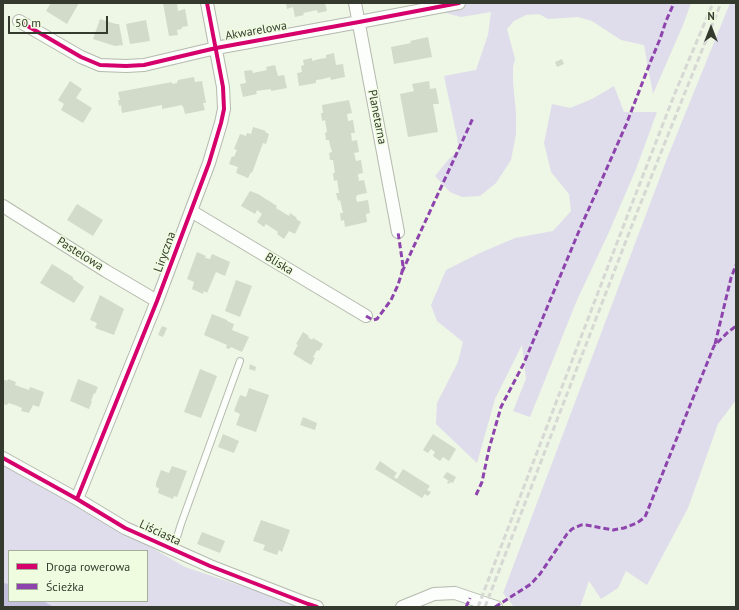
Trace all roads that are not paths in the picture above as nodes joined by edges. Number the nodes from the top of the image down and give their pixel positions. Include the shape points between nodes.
1 (207, 3) edge
2 (355, 3) edge
3 (459, 3) edge
4 (19, 21) dead end
5 (359, 22) junction
6 (216, 48) junction
7 (3, 206) edge
8 (191, 211) junction
9 (398, 232) dead end
10 (157, 302) junction
11 (366, 316) dead end
12 (240, 361) dead end
13 (3, 458) edge
14 (77, 499) junction
15 (173, 550) junction
16 (317, 607) edge
17 (402, 607) edge
18 (496, 607) edge

1 - 6 street, Liryczna
2 - 5 street, Planetarna
3 - 5 street, Akwarelowa
4 - 6 street, Akwarelowa via 81,57 100,65 144,65
5 - 6 street, Akwarelowa
5 - 9 street, Planetarna
6 - 8 street, Liryczna via 224,109 209,163
7 - 10 street, Pastelowa
8 - 10 street, Liryczna
8 - 11 street, Bliska
10 - 14 street, Liryczna
12 - 15 lane
13 - 14 street, Liściasta
14 - 15 street, Liściasta via 125,528
15 - 16 street, Liściasta
17 - 18 street via 434,594 455,593

